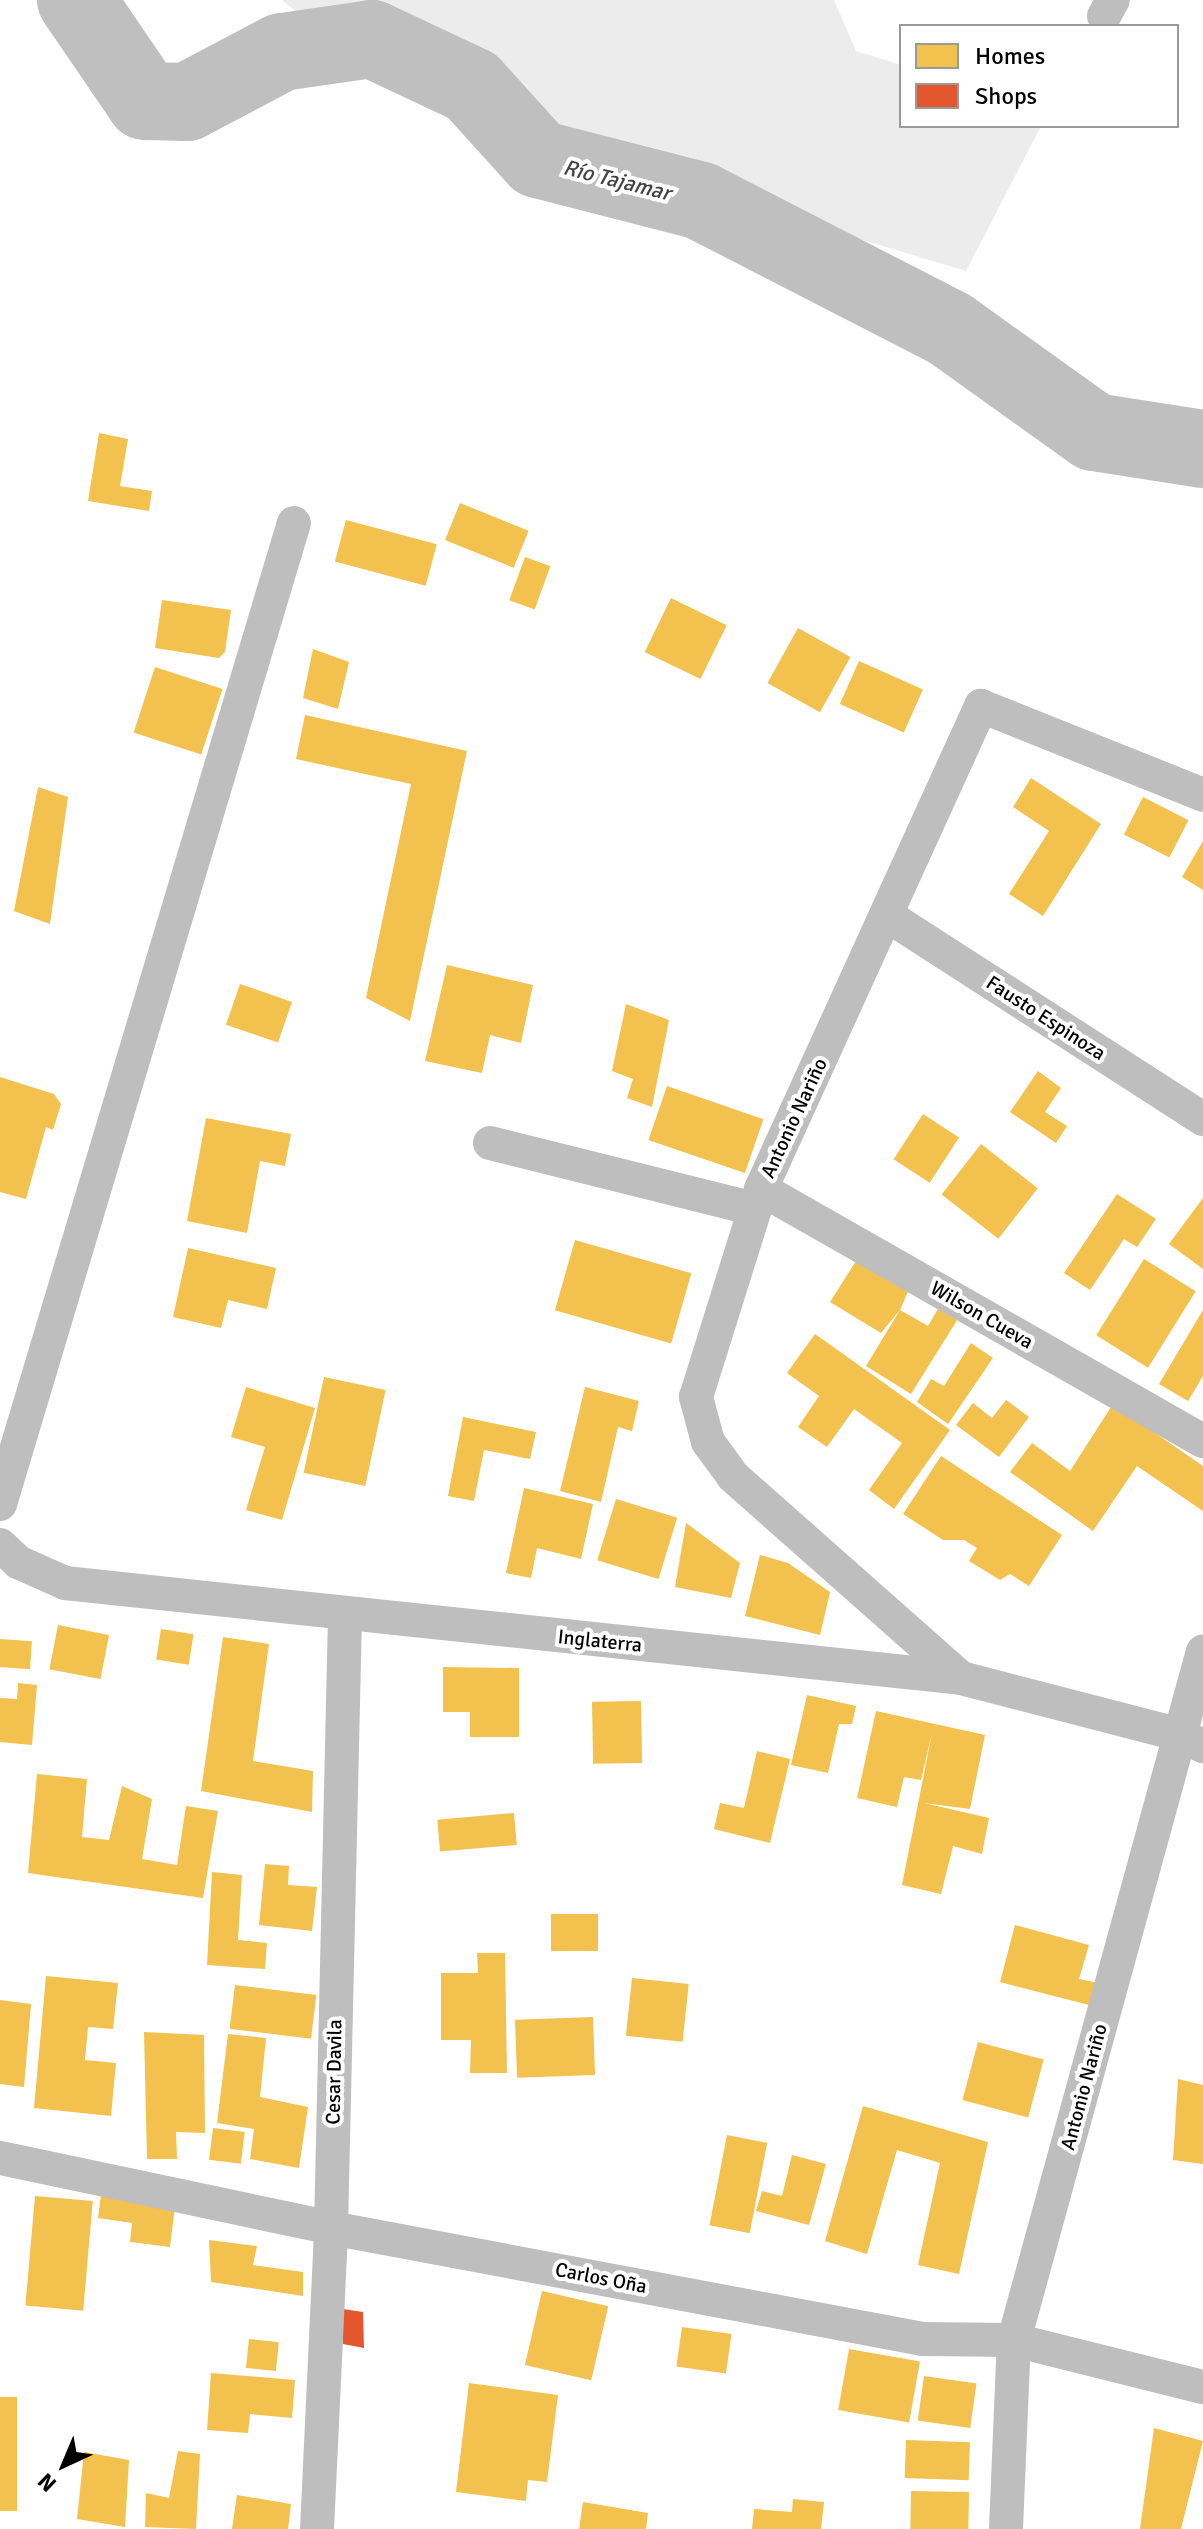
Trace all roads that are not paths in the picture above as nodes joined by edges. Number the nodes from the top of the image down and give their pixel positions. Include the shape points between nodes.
1 (294, 523) dead end
2 (1203, 795) edge
3 (888, 916) junction
4 (1203, 1119) edge
5 (490, 1143) dead end
6 (758, 1199) junction
7 (1203, 1441) edge
8 (0, 1504) edge
9 (0, 1545) edge
10 (345, 1614) junction
11 (1203, 1651) edge
12 (961, 1678) junction
13 (1192, 1740) edge
14 (0, 2158) edge
15 (331, 2228) junction
16 (1014, 2340) junction
17 (1203, 2387) edge
18 (317, 2529) edge
19 (1006, 2529) edge

1 - 8 street
2 - 3 street, Antonio Nariño via 981,706
3 - 4 street, Fausto Espinoza
3 - 6 street, Antonio Nariño
5 - 6 street, Wilson Cueva
6 - 7 street, Wilson Cueva
6 - 12 street, Antonio Nariño via 696,1397 708,1442 733,1476
9 - 10 street, Inglaterra via 18,1562 65,1583
10 - 12 street, Inglaterra
10 - 15 street, Cesar Davila
11 - 13 street, Antonio Nariño
12 - 13 street, Inglaterra
13 - 16 street, Antonio Nariño
14 - 15 street, Carlos Oña
15 - 16 street, Carlos Oña via 923,2339
15 - 18 street, Cesar Davila
16 - 17 street, Carlos Oña
16 - 19 street, Antonio Nariño

